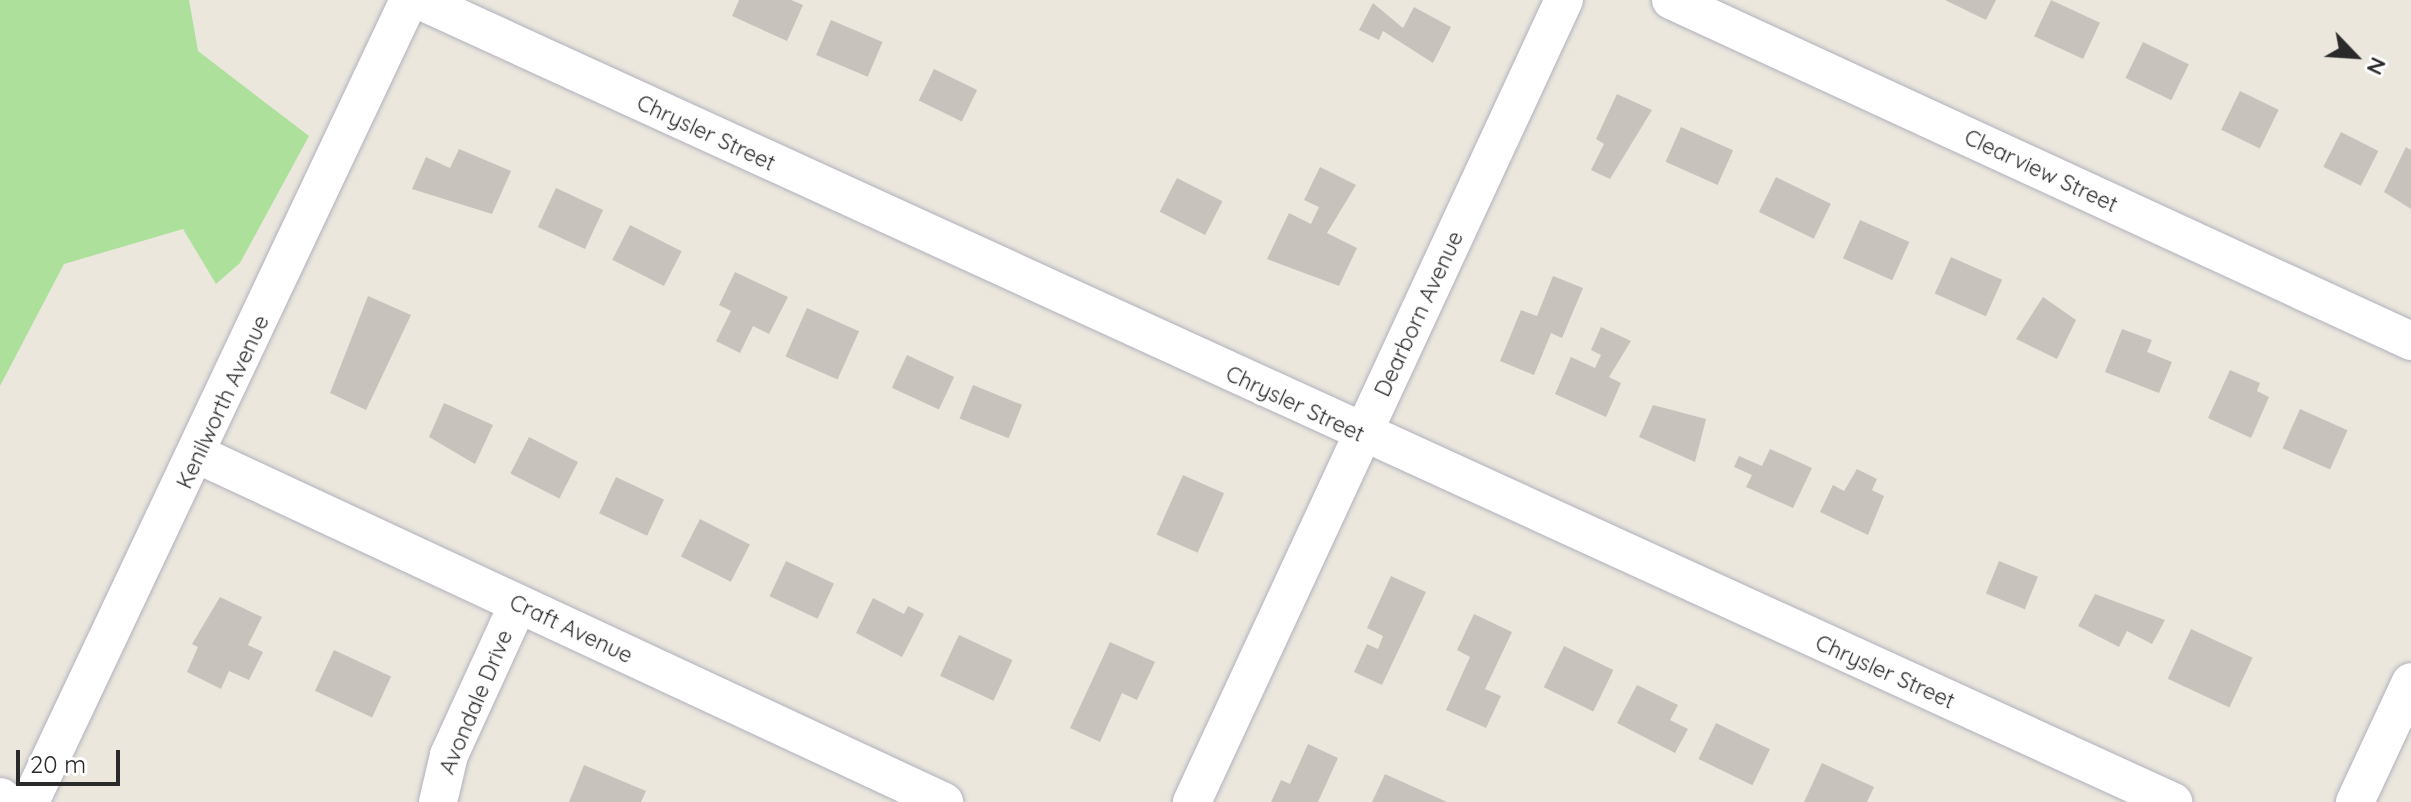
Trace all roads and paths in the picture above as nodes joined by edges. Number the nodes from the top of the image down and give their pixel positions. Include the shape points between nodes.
1 (409, 0) edge
2 (419, 0) edge
3 (1564, 0) edge
4 (1671, 0) edge
5 (2411, 341) edge
6 (1362, 435) junction
7 (199, 455) junction
8 (518, 604) junction
9 (2411, 682) edge
10 (30, 802) edge
11 (438, 802) edge
12 (944, 802) edge
13 (1192, 802) edge
14 (2173, 802) edge
15 (2355, 802) edge

1 - 7 street, Kenilworth Avenue
2 - 6 street, Chrysler Street
3 - 6 street, Dearborn Avenue
4 - 5 street, Clearview Street
6 - 13 street, Dearborn Avenue
6 - 14 street, Chrysler Street
7 - 8 street, Craft Avenue
7 - 10 street, Kenilworth Avenue
8 - 11 street, Avondale Drive via 449,755
8 - 12 street, Craft Avenue
9 - 15 street

